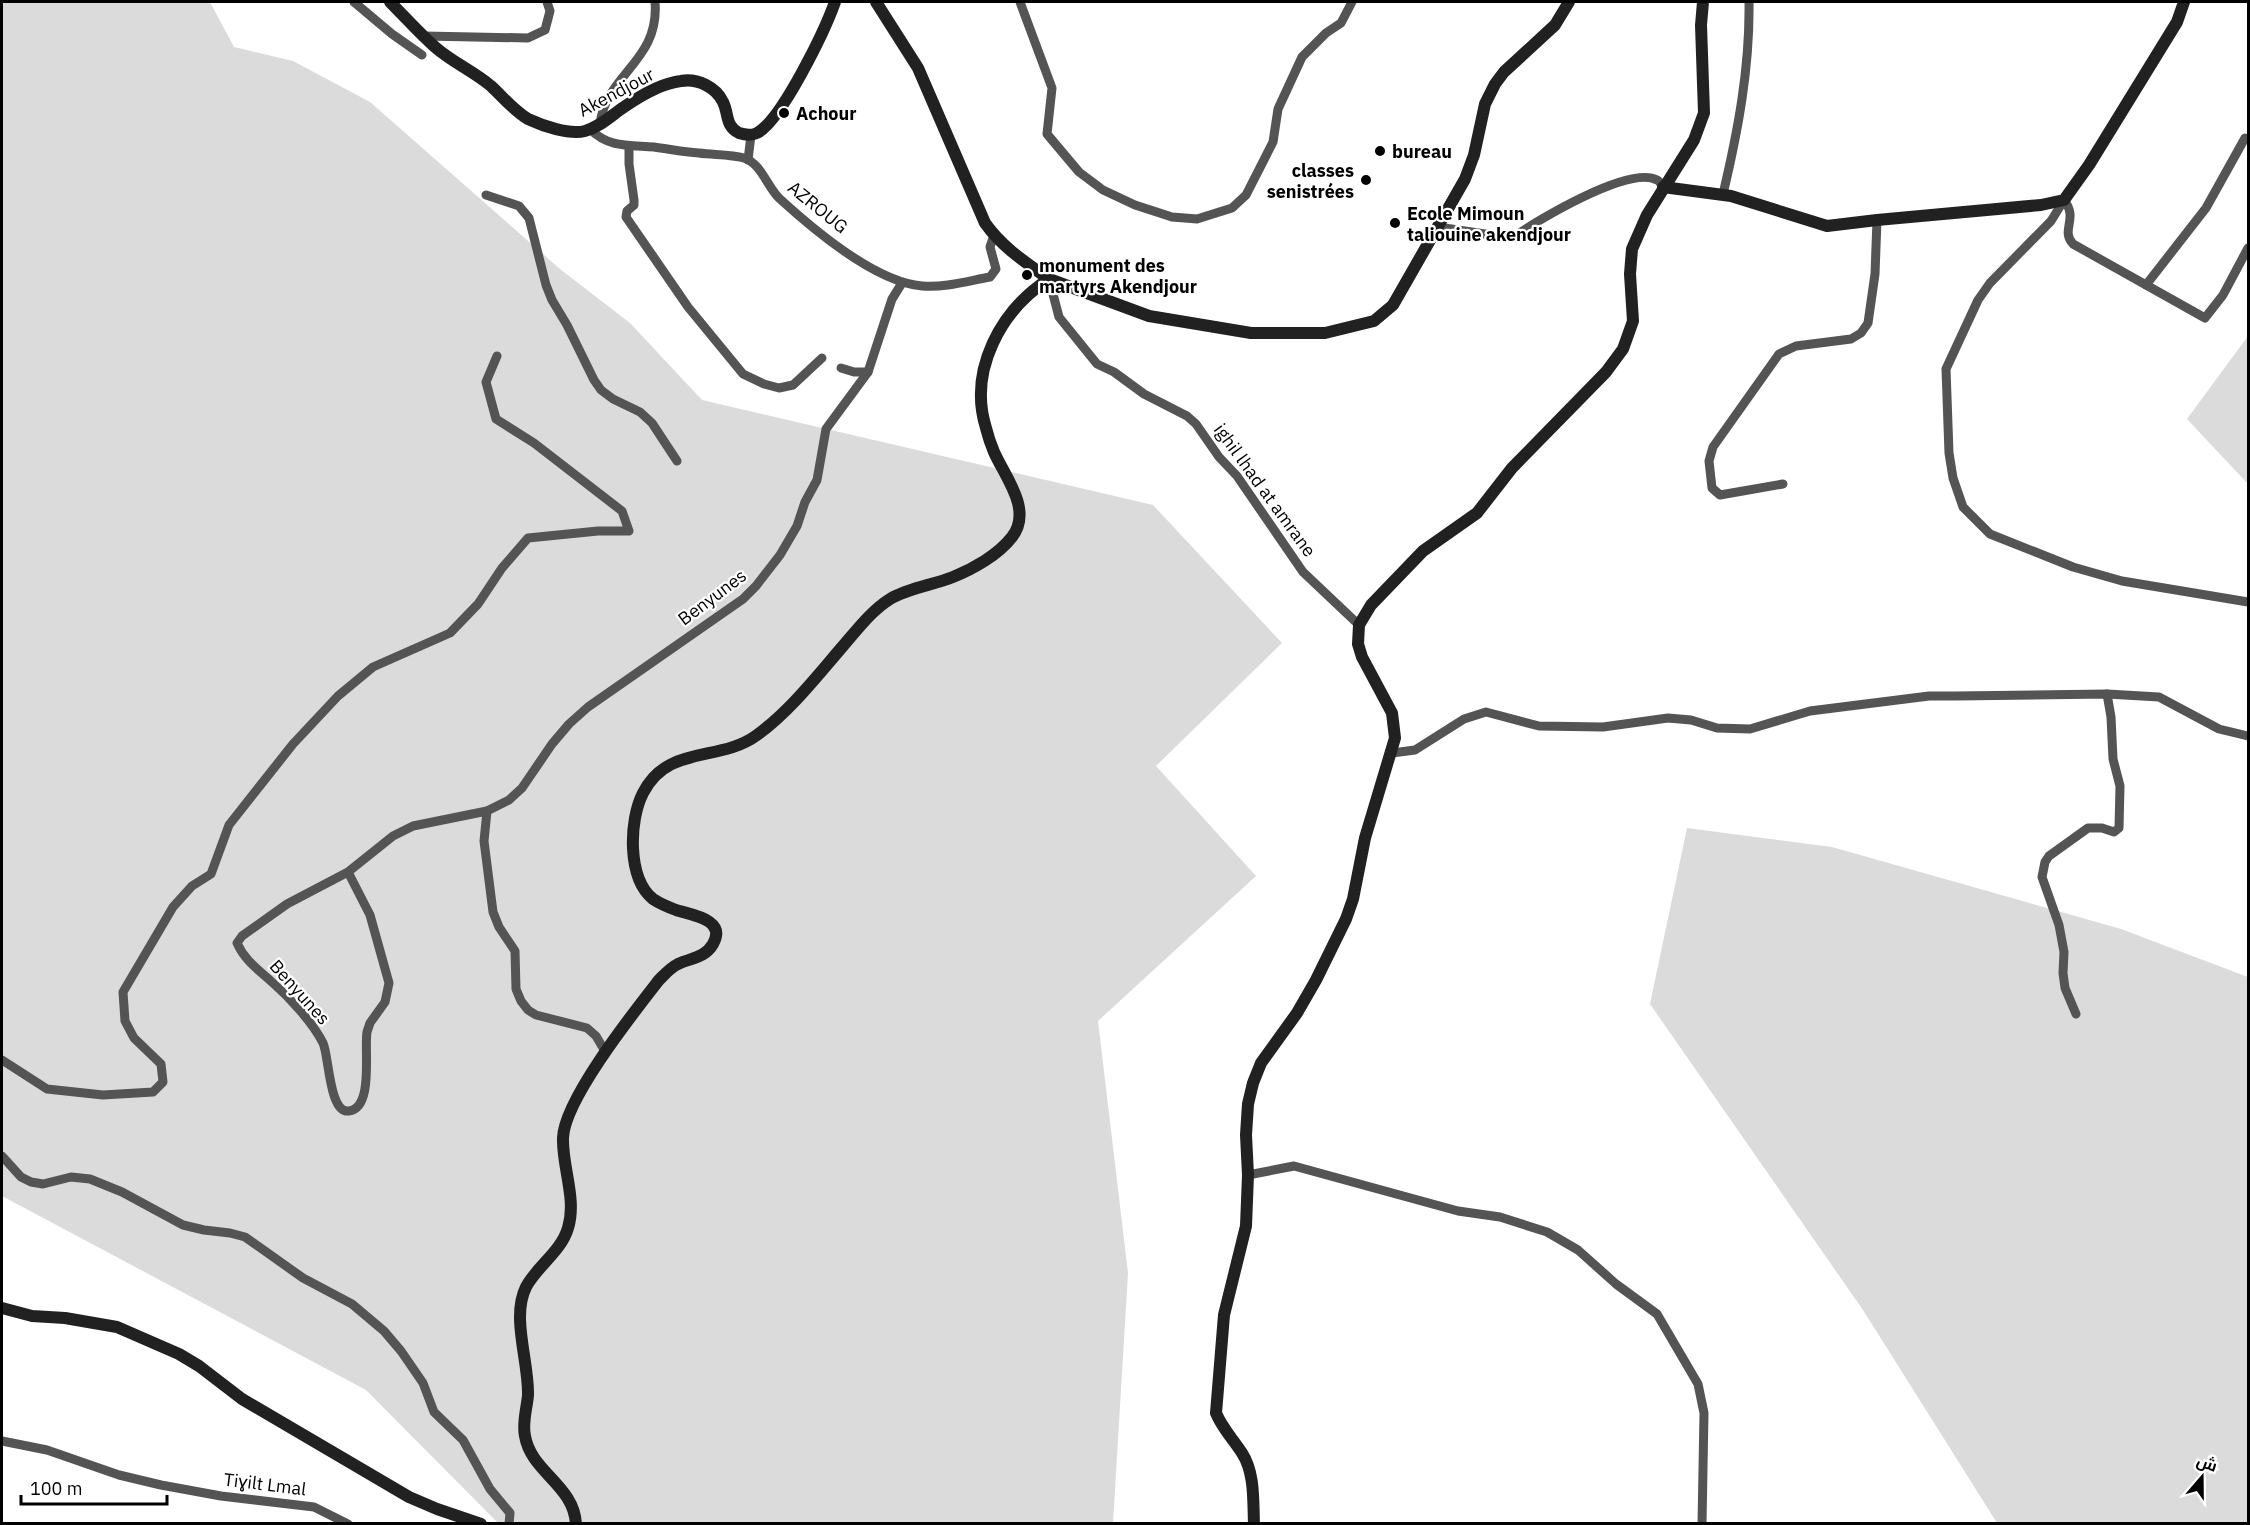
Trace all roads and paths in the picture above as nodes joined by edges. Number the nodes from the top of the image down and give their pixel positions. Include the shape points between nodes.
1 (354, 2) edge
2 (390, 2) edge
3 (547, 2) edge
4 (655, 2) edge
5 (835, 2) edge
6 (876, 2) edge
7 (1020, 2) edge
8 (1352, 2) edge
9 (1569, 2) edge
10 (1703, 2) edge
11 (1749, 2) edge
12 (2184, 2) edge
13 (424, 36) junction
14 (422, 55) dead end
15 (595, 127) junction
16 (752, 135) junction
17 (2245, 138) dead end
18 (629, 146) junction
19 (748, 160) junction
20 (1663, 187) junction
21 (1724, 194) junction
22 (486, 195) dead end
23 (2064, 200) junction
24 (1877, 220) junction
25 (1438, 227) junction
26 (994, 235) junction
27 (2248, 248) edge
28 (1049, 279) junction
29 (902, 283) junction
30 (2146, 285) junction
31 (497, 356) dead end
32 (822, 358) dead end
33 (841, 368) dead end
34 (868, 372) junction
35 (677, 461) dead end
36 (1783, 484) dead end
37 (2248, 602) edge
38 (1359, 625) junction
39 (2107, 694) junction
40 (2248, 736) edge
41 (1392, 753) junction
42 (487, 811) junction
43 (348, 872) junction
44 (2076, 1014) dead end
45 (606, 1053) junction
46 (2, 1060) edge
47 (2, 1156) edge
48 (1248, 1175) junction
49 (2, 1308) edge
50 (2, 1441) edge
51 (348, 1524) edge
52 (481, 1524) edge
53 (509, 1524) edge
54 (576, 1524) edge
55 (1254, 1524) edge
56 (1702, 1524) edge

1 - 14 street
2 - 13 main road, Akendjour
3 - 13 street via 550,11 544,30 528,38
4 - 15 street via 652,34 607,100
5 - 16 main road via 804,69 770,121
6 - 26 main road via 918,68 978,210
7 - 8 street via 1052,88 1047,134 1079,172 1103,190 1135,206 1172,217 1197,219 1238,204 1249,189 1273,142 1278,109 1302,57 1341,23
9 - 25 main road via 1555,25 1495,84 1485,104 1471,163
10 - 20 main road via 1704,113 1694,140
11 - 21 street via 1750,36 1739,129
12 - 23 main road via 2177,22
13 - 15 main road, Akendjour via 530,120 583,132
15 - 16 main road, Akendjour via 656,90 679,81 693,81 717,93 732,128
15 - 18 street via 607,142
16 - 19 street
17 - 30 street via 2206,208
18 - 19 street
18 - 32 street via 634,205 626,217 688,307 744,374 779,388 793,384
19 - 29 street, AZROUG via 757,166 779,198 807,222 872,269
20 - 21 main road
20 - 25 street via 1657,180 1647,178 1625,180 1568,204 1512,238
20 - 38 main road via 1632,249 1633,321 1619,357 1512,468 1477,513 1423,551 1371,605
21 - 24 main road via 1827,226
22 - 35 street via 519,206 530,218 546,285 594,380 613,399 640,412 652,423
23 - 24 main road
23 - 30 street via 2072,217 2068,239
23 - 37 street via 2051,221 1978,300 1946,369 1949,453 1963,507 1990,534 2073,567 2122,582
24 - 36 street via 1875,274 1868,323 1861,333 1851,339 1796,346 1779,354 1710,454 1712,488 1719,495
25 - 28 main road via 1384,314 1374,321 1325,333 1251,333 1185,323 1126,309
26 - 28 main road
26 - 29 street, AZROUG via 990,247 996,269 990,277 930,287
27 - 30 street via 2223,296 2205,318
28 - 38 street, ighil lhad at amrane via 1059,317 1097,364 1196,423 1303,572
28 - 45 main road via 1006,317 990,348 982,378 980,399 985,426 1016,495 1018,524 1012,537 969,569 891,598 872,613 757,735 725,750 679,759 661,770 643,792 634,819 633,845 640,883 663,904 707,919 716,934 703,955 668,970
29 - 34 street, Benyunes via 892,299
31 - 46 street via 486,382 496,419 534,443 622,511 629,531 528,538 478,604 450,633 373,667 338,696 293,744 229,825 211,874 192,886 173,907 123,992 125,1021 134,1038 161,1064 163,1082 153,1092 103,1095 47,1089
33 - 34 street
34 - 42 street, Benyunes via 826,429 814,489 789,542 756,586 588,707 552,744 522,788
38 - 41 main road via 1362,657 1392,713
39 - 40 street via 2159,697 2219,729
39 - 41 street via 1929,696 1810,711 1750,729 1717,728 1668,718 1603,727 1539,726 1486,712 1464,719 1415,750
39 - 44 street via 2113,759 2120,786 2119,828 2114,832 2088,828 2049,856 2042,870 2062,937 2065,988
41 - 48 main road via 1365,838 1346,919 1297,1013 1261,1063 1252,1083 1246,1135
42 - 43 street, Benyunes via 413,826 393,836
42 - 45 street via 484,841 491,903 496,920 515,951 516,989 521,1001 536,1015 587,1028
43 - 43 street, Benyunes via 287,904 237,943 244,958 275,985 314,1029 324,1045 336,1103 348,1112 364,1095 367,1032 385,1002 389,983 370,915
45 - 54 main road via 567,1116 563,1156 571,1202 568,1229 525,1288 519,1316 527,1374 524,1434 528,1449 568,1497
47 - 53 street via 31,1182 90,1179 183,1225 245,1237 303,1278 352,1304 389,1336 420,1375 434,1412 462,1440 490,1489 510,1513
48 - 55 main road via 1244,1235 1224,1315 1216,1413 1250,1472
48 - 56 street via 1294,1166 1458,1211 1500,1217 1548,1232 1578,1250 1657,1314 1698,1384 1704,1413
49 - 52 main road via 32,1316 117,1327 171,1350 242,1399 409,1497
50 - 51 street, Tiɣilt Lmal via 47,1450 162,1485 314,1507

